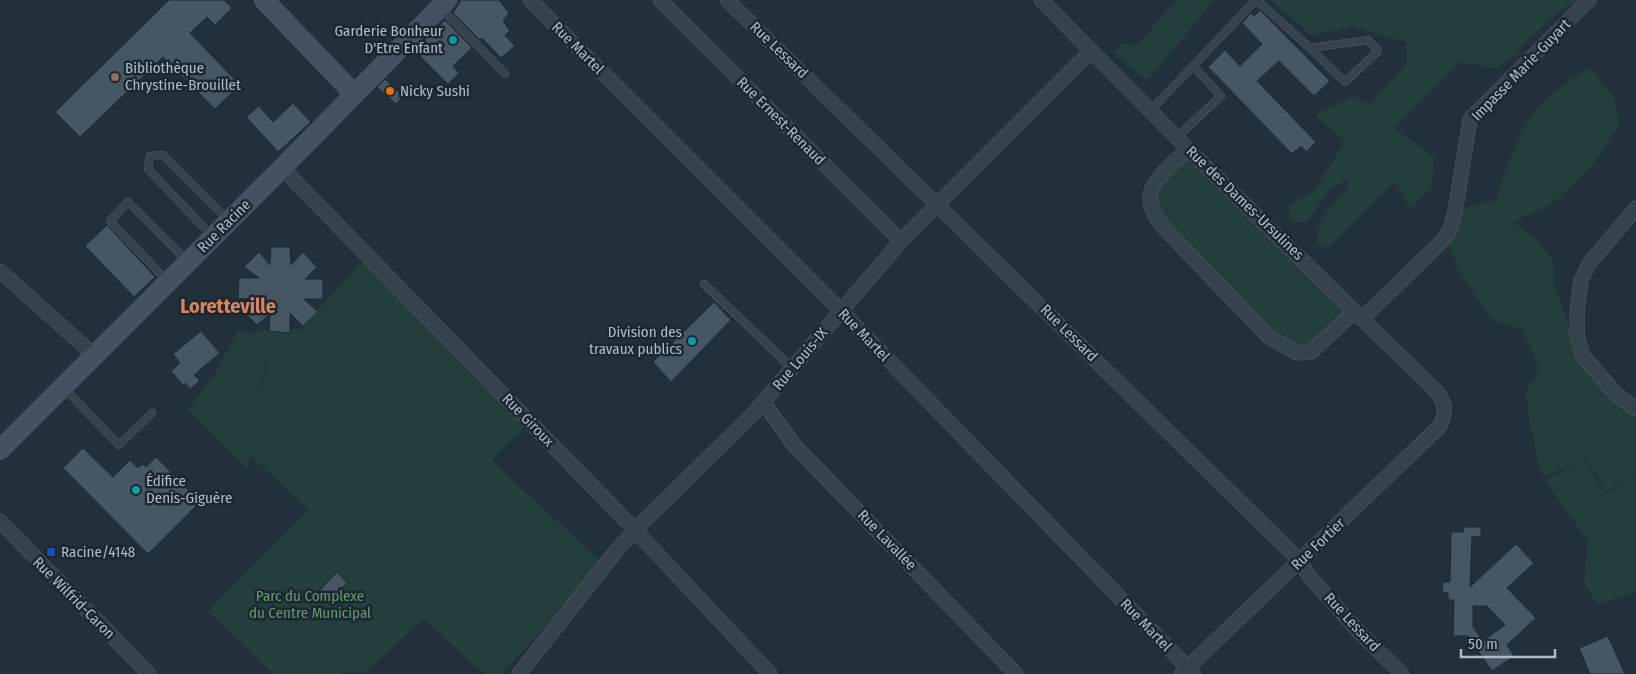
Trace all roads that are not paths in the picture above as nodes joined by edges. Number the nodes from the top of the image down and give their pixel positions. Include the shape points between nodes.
1 (264, 0) edge
2 (530, 0) edge
3 (660, 0) edge
4 (727, 0) edge
5 (1041, 0) edge
6 (1257, 0) edge
7 (1589, 0) edge
8 (444, 4) edge
9 (1310, 48) junction
10 (1091, 51) junction
11 (1193, 66) junction
12 (505, 74) dead end
13 (354, 94) junction
14 (1150, 111) junction
15 (1177, 138) junction
16 (1188, 149) junction
17 (282, 168) junction
18 (937, 205) junction
19 (1636, 208) edge
20 (229, 221) junction
21 (213, 237) junction
22 (901, 241) junction
23 (188, 262) junction
24 (1, 273) edge
25 (168, 282) junction
26 (704, 284) dead end
27 (840, 311) junction
28 (1359, 314) junction
29 (94, 355) junction
30 (792, 368) junction
31 (63, 386) junction
32 (763, 402) junction
33 (1445, 408) joint
34 (1636, 409) edge
35 (152, 414) dead end
36 (0, 450) edge
37 (0, 521) edge
38 (635, 530) junction
39 (1300, 561) junction
40 (1187, 672) edge
41 (149, 674) edge
42 (519, 674) edge
43 (770, 674) edge
44 (1016, 674) edge
45 (1402, 674) edge

1 - 13 main road
2 - 27 street, Rue Martel
3 - 22 street, Rue Ernest-Renaud
4 - 18 street, Rue Lessard
5 - 10 street, Rue des Dames-Ursulines
6 - 9 lane
6 - 11 lane
7 - 28 street, Impasse Marie-Guyart via 1470,119 1451,227 1444,239
8 - 12 lane
8 - 13 main road, Rue Racine
9 - 9 lane via 1345,82 1378,50 1368,40
10 - 14 street, Rue des Dames-Ursulines
10 - 18 street, Rue Louis-IX
11 - 14 lane
11 - 15 lane via 1221,96
13 - 17 main road, Rue Racine
14 - 15 street, Rue des Dames-Ursulines
15 - 16 street, Rue des Dames-Ursulines
16 - 28 street, Rue des Dames-Ursulines
16 - 28 street, Impasse Marie-Guyart via 1155,182 1150,206 1156,220 1269,337 1297,353 1311,352
17 - 20 main road, Rue Racine
17 - 38 street, Rue Giroux
18 - 22 street, Rue Louis-IX
18 - 39 street, Rue Lessard
19 - 34 street via 1589,264 1581,280 1577,310 1577,335 1583,356 1615,393
20 - 21 main road, Rue Racine
20 - 21 lane via 163,154 150,156 148,169
21 - 23 main road, Rue Racine
22 - 27 street, Rue Louis-IX
23 - 25 main road, Rue Racine
23 - 25 lane via 128,202 110,221
24 - 29 street
25 - 29 main road, Rue Racine
26 - 30 lane
27 - 30 street, Rue Louis-IX
27 - 40 street, Rue Martel
28 - 33 street, Rue des Dames-Ursulines via 1434,389 1443,399
29 - 31 main road, Rue Racine
30 - 32 street, Rue Louis-IX
31 - 35 lane via 120,445
31 - 36 main road, Rue Racine
32 - 38 street, Rue Louis-IX
32 - 44 street, Rue Lavallée via 794,445
33 - 39 street, Rue Fortier via 1440,426
37 - 41 street, Rue Wilfrid-Caron
38 - 42 street, Rue Louis-IX
38 - 43 street, Rue Giroux
39 - 40 street, Rue Fortier
39 - 45 street, Rue Lessard via 1308,576

